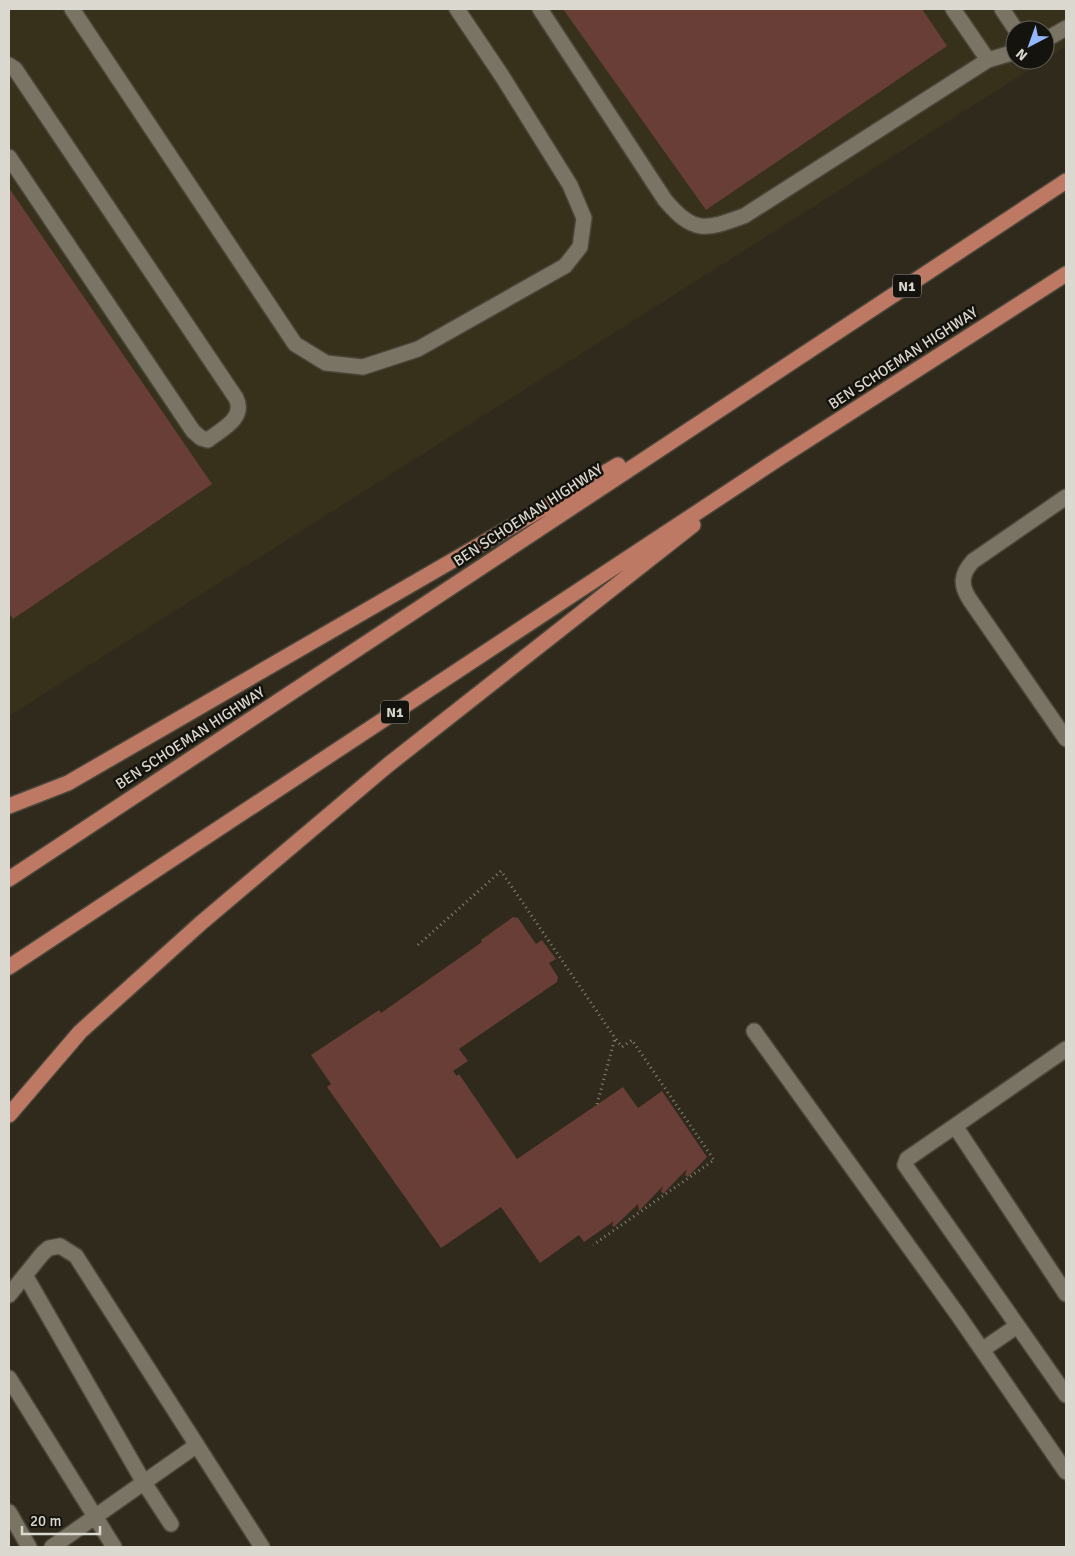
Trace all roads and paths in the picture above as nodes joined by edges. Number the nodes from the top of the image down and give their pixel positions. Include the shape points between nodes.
1 (72, 9) edge
2 (457, 9) edge
3 (540, 9) edge
4 (953, 9) edge
5 (1002, 9) edge
6 (1009, 20) edge
7 (1066, 28) edge
8 (1055, 34) edge
9 (1005, 55) edge
10 (988, 60) junction
11 (9, 65) edge
12 (9, 157) edge
13 (1066, 181) edge
14 (1066, 274) edge
15 (747, 391) junction
16 (781, 457) junction
17 (1066, 497) edge
18 (1066, 739) edge
19 (9, 806) edge
20 (9, 879) edge
21 (418, 945) dead end
22 (9, 967) edge
23 (754, 1031) dead end
24 (615, 1038) junction
25 (1066, 1049) edge
26 (597, 1104) dead end
27 (9, 1115) edge
28 (955, 1126) junction
29 (593, 1245) dead end
30 (25, 1275) junction
31 (1066, 1294) edge
32 (9, 1295) edge
33 (1017, 1326) junction
34 (982, 1350) junction
35 (9, 1378) edge
36 (1066, 1395) edge
37 (196, 1446) junction
38 (1066, 1472) edge
39 (143, 1481) junction
40 (9, 1512) edge
41 (95, 1517) junction
42 (171, 1524) dead end
43 (29, 1547) edge
44 (52, 1547) edge
45 (114, 1547) edge
46 (262, 1547) edge

1 - 2 lane via 295,344 326,363 363,366 418,349 565,266 580,247 584,218 570,185
3 - 10 lane via 664,200 684,220 698,226 713,227 744,216
4 - 10 lane
5 - 6 lane
7 - 8 lane
9 - 10 lane
11 - 12 lane via 236,398 240,406 238,415 208,440 193,431
13 - 15 highway, BEN SCHOEMAN HIGHWAY / N1
14 - 16 highway, BEN SCHOEMAN HIGHWAY / N1
15 - 19 highway via 68,782
15 - 20 highway, BEN SCHOEMAN HIGHWAY / N1
16 - 22 highway, BEN SCHOEMAN HIGHWAY / N1
16 - 27 highway via 396,758 201,923 80,1032
17 - 18 lane via 973,561 963,573 962,583 970,600
21 - 24 path via 501,871
23 - 34 lane
24 - 26 path
24 - 29 path via 622,1048 632,1040 714,1160
25 - 28 lane
28 - 31 lane
28 - 33 lane via 907,1159 905,1165
30 - 32 lane
30 - 37 lane via 49,1248 60,1246 76,1256
30 - 39 lane
33 - 34 lane
33 - 36 lane
34 - 38 lane
35 - 41 lane
37 - 39 lane
37 - 46 lane
39 - 41 lane
39 - 42 lane
40 - 43 lane
41 - 44 lane
41 - 45 lane

